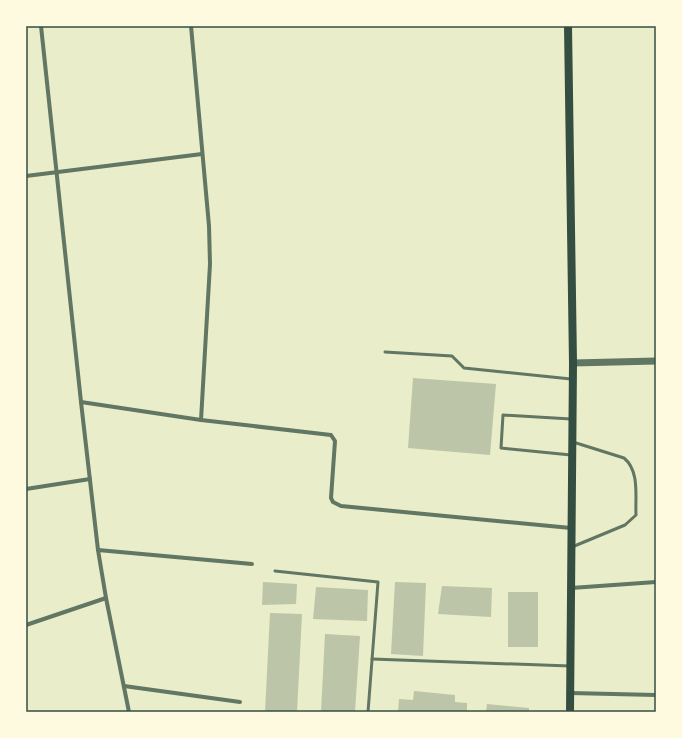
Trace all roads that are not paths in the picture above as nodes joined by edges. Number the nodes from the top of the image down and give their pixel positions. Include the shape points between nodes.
1 (41, 26) edge
2 (191, 26) edge
3 (568, 26) edge
4 (202, 154) junction
5 (56, 172) junction
6 (26, 176) edge
7 (385, 352) dead end
8 (656, 362) edge
9 (573, 363) junction
10 (573, 379) junction
11 (81, 402) junction
12 (201, 420) junction
13 (573, 420) junction
14 (572, 442) junction
15 (572, 455) junction
16 (90, 479) junction
17 (26, 489) edge
18 (571, 528) junction
19 (571, 548) junction
20 (98, 550) junction
21 (252, 564) dead end
22 (275, 571) dead end
23 (656, 582) edge
24 (570, 588) junction
25 (106, 598) junction
26 (26, 625) edge
27 (372, 659) junction
28 (570, 666) junction
29 (124, 686) junction
30 (570, 693) junction
31 (656, 695) edge
32 (240, 702) dead end
33 (129, 712) edge
34 (368, 712) edge
35 (570, 712) edge

1 - 5 street
2 - 4 street
3 - 9 main road
4 - 5 street
4 - 12 street via 210,264
5 - 6 street
5 - 11 street
7 - 10 lane via 452,356 464,368
8 - 9 street
9 - 10 main road
10 - 13 main road
11 - 12 street
11 - 16 street
12 - 18 street via 331,435 335,441 331,498 336,505
13 - 14 main road
13 - 15 lane via 503,414 501,448
14 - 15 main road
14 - 19 lane via 624,458 630,463 635,478 636,515 625,524
15 - 18 main road
16 - 17 street
16 - 20 street
18 - 19 main road
19 - 24 main road
20 - 21 street
20 - 25 street
22 - 27 lane via 378,582
23 - 24 street
24 - 28 main road
25 - 26 street
25 - 29 street
27 - 28 lane
27 - 34 lane
28 - 30 main road
29 - 32 street
29 - 33 street
30 - 31 street
30 - 35 main road

